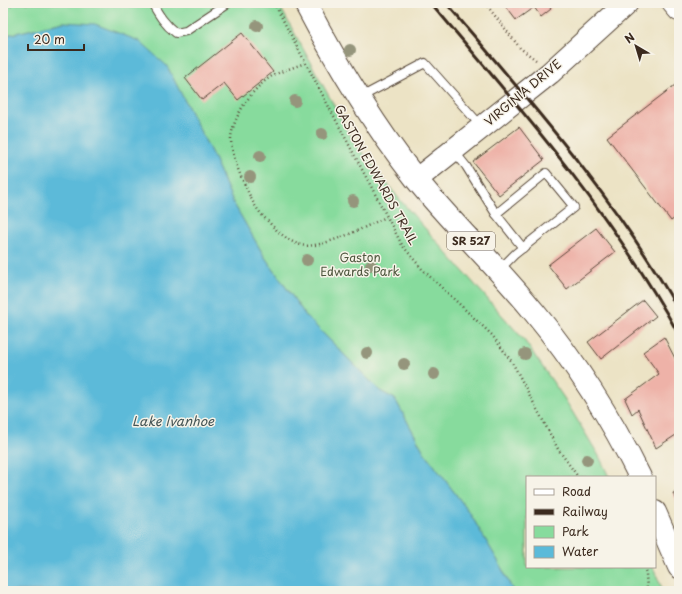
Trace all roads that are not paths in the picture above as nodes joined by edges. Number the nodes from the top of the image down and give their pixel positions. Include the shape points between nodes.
1 (152, 3) edge
2 (228, 3) edge
3 (305, 3) edge
4 (627, 3) edge
5 (673, 3) edge
6 (679, 10) edge
7 (359, 99) junction
8 (482, 127) junction
9 (453, 150) junction
10 (417, 179) junction
11 (496, 214) junction
12 (523, 248) junction
13 (498, 271) junction
14 (639, 476) edge
15 (656, 514) edge
16 (679, 567) edge

1 - 2 lane via 162,20 176,33 186,31
3 - 7 main road, SR 527
4 - 8 main road, VIRGINIA DRIVE via 551,71
5 - 6 main road
7 - 8 lane via 425,63
7 - 10 main road, SR 527
8 - 9 main road, VIRGINIA DRIVE
9 - 10 main road, VIRGINIA DRIVE
9 - 11 lane
10 - 13 main road, SR 527
11 - 12 lane
11 - 12 lane via 546,173 574,207
12 - 13 lane
13 - 14 main road, SR 527 via 534,311 567,355 600,404
15 - 16 main road

